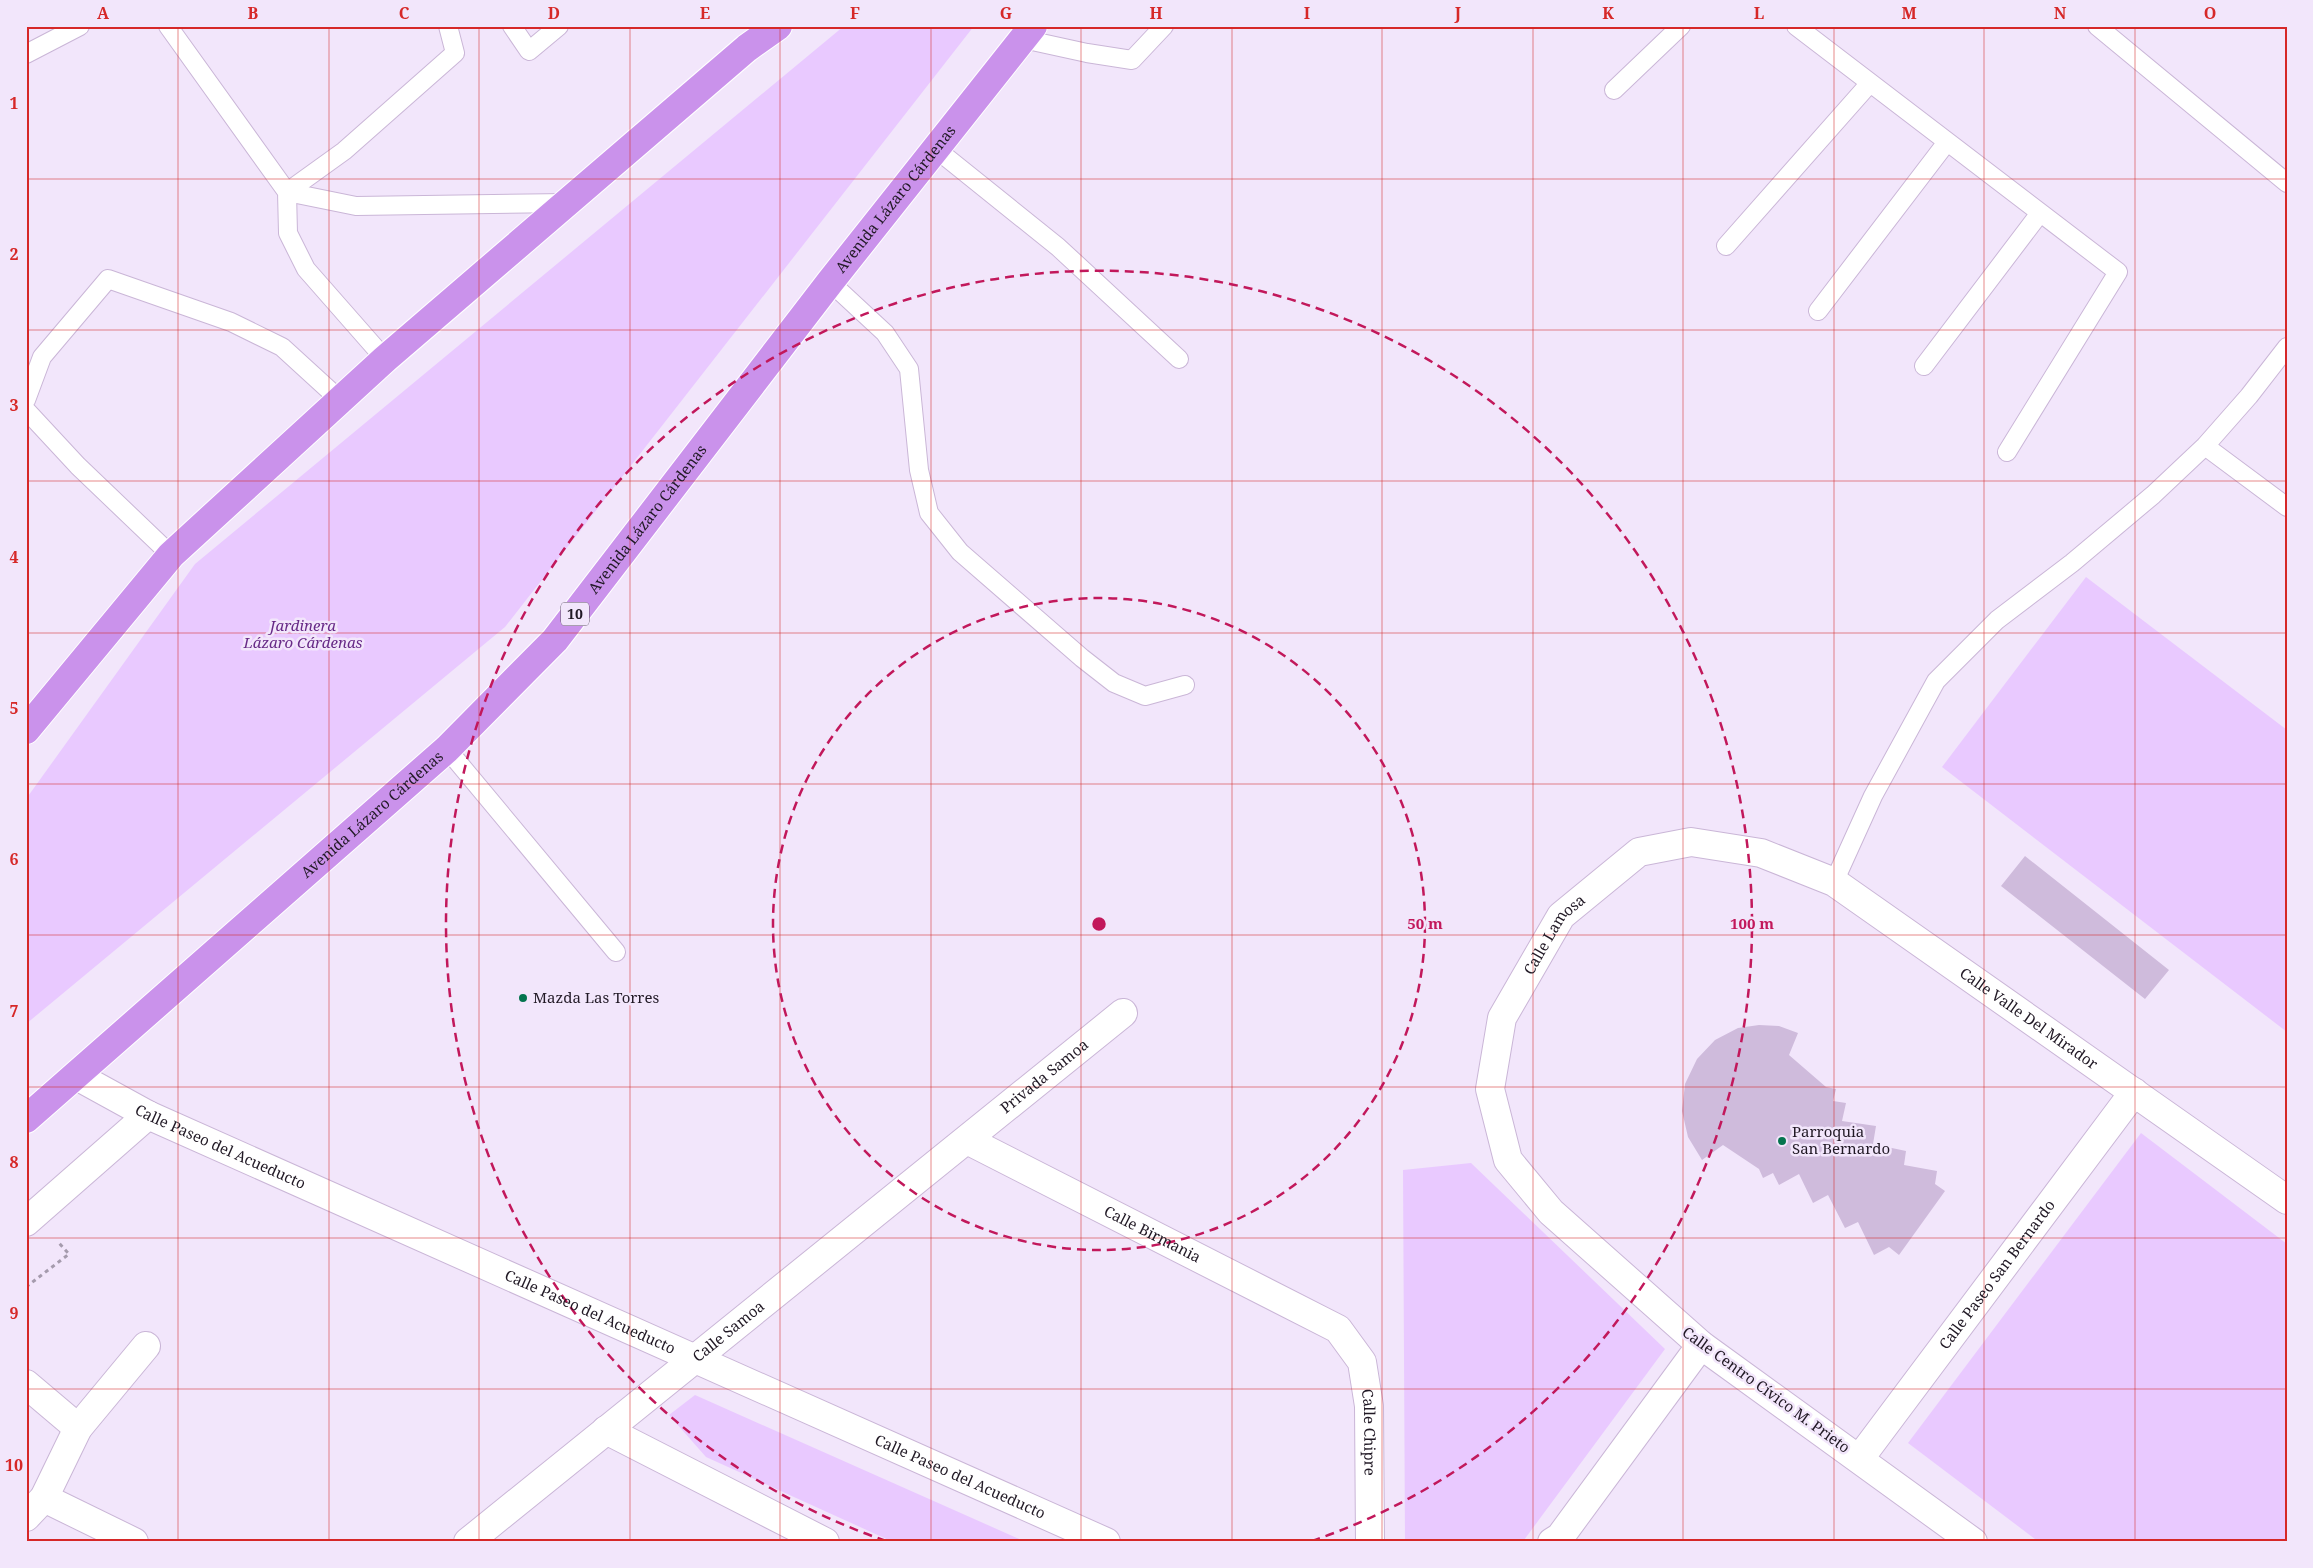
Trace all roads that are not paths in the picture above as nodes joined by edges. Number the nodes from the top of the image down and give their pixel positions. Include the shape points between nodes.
1 (80, 26) edge
2 (168, 26) edge
3 (448, 26) edge
4 (512, 26) edge
5 (559, 26) edge
6 (778, 26) edge
7 (1164, 26) edge
8 (1681, 26) edge
9 (1796, 26) edge
10 (2097, 26) edge
11 (1028, 33) edge
12 (26, 54) edge
13 (1870, 83) junction
14 (1614, 90) dead end
15 (1947, 142) junction
16 (936, 149) junction
17 (2287, 183) edge
18 (286, 192) junction
19 (567, 203) junction
20 (2040, 213) junction
21 (1726, 246) dead end
22 (830, 282) junction
23 (1818, 311) dead end
24 (2287, 347) edge
25 (386, 359) junction
26 (1179, 359) dead end
27 (1924, 366) dead end
28 (26, 400) edge
29 (340, 400) junction
30 (26, 410) edge
31 (2205, 446) junction
32 (2007, 452) dead end
33 (2287, 507) edge
34 (170, 555) junction
35 (1185, 685) dead end
36 (26, 730) edge
37 (446, 749) junction
38 (1760, 853) joint
39 (1834, 882) junction
40 (616, 952) dead end
41 (1123, 1013) dead end
42 (77, 1076) junction
43 (2134, 1092) junction
44 (148, 1115) junction
45 (26, 1119) edge
46 (967, 1140) junction
47 (1508, 1160) joint
48 (2287, 1200) edge
49 (26, 1222) edge
50 (1338, 1329) joint
51 (1701, 1345) junction
52 (146, 1346) dead end
53 (695, 1359) junction
54 (26, 1384) edge
55 (78, 1428) junction
56 (606, 1430) junction
57 (1860, 1458) junction
58 (35, 1508) edge
59 (134, 1542) edge
60 (468, 1542) edge
61 (825, 1542) edge
62 (1106, 1542) edge
63 (1370, 1542) edge
64 (1552, 1542) edge
65 (1973, 1542) edge

1 - 12 lane
2 - 18 lane
3 - 18 lane via 455,53 344,151
4 - 5 lane via 529,51
6 - 19 highway via 747,48
7 - 11 lane via 1132,60 1087,53
8 - 14 lane
9 - 13 lane
10 - 17 lane
11 - 16 highway, Avenida Lázaro Cárdenas / 10
13 - 15 lane
13 - 21 lane
15 - 20 lane
15 - 23 lane
16 - 22 highway, Avenida Lázaro Cárdenas / 10
16 - 26 lane via 1058,247
18 - 19 lane via 356,206
18 - 25 lane via 288,233 306,269
19 - 25 highway
20 - 27 lane
20 - 32 lane via 2118,272
22 - 35 lane via 885,333 909,369 919,470 929,513 960,552 1114,683 1145,696
22 - 37 highway, Avenida Lázaro Cárdenas / 10 via 555,640
24 - 31 lane
25 - 29 highway
28 - 29 lane via 42,357 108,279 231,322 282,347
29 - 34 highway
30 - 34 lane via 78,466
31 - 33 lane
31 - 39 lane via 2072,563 1997,620 1936,681 1872,796
34 - 36 highway
37 - 40 lane
37 - 42 highway, Avenida Lázaro Cárdenas / 10
38 - 39 street, Calle Valle Del Mirador
38 - 47 street, Calle Lamosa via 1691,842 1639,852 1561,916 1502,1018 1490,1089
39 - 43 street, Calle Valle Del Mirador
41 - 46 street, Privada Samoa
42 - 44 street, Calle Paseo del Acueducto
42 - 45 highway, Avenida Lázaro Cárdenas / 10
43 - 48 street, Calle Valle Del Mirador
43 - 57 street, Calle Paseo San Bernardo
44 - 49 street
44 - 53 street, Calle Paseo del Acueducto
46 - 50 street, Calle Birmania
46 - 53 street, Calle Samoa
47 - 51 street, Calle Centro Cívico M. Prieto via 1552,1212
50 - 63 street, Calle Chipre via 1362,1362 1369,1406
51 - 57 street, Calle Centro Cívico M. Prieto
51 - 64 street via 1560,1537
52 - 55 street
53 - 56 street, Calle Samoa
53 - 62 street, Calle Paseo del Acueducto
54 - 55 street
55 - 58 street
56 - 60 street, Calle Samoa
56 - 61 street
57 - 65 street, Calle Centro Cívico M. Prieto
58 - 59 street

